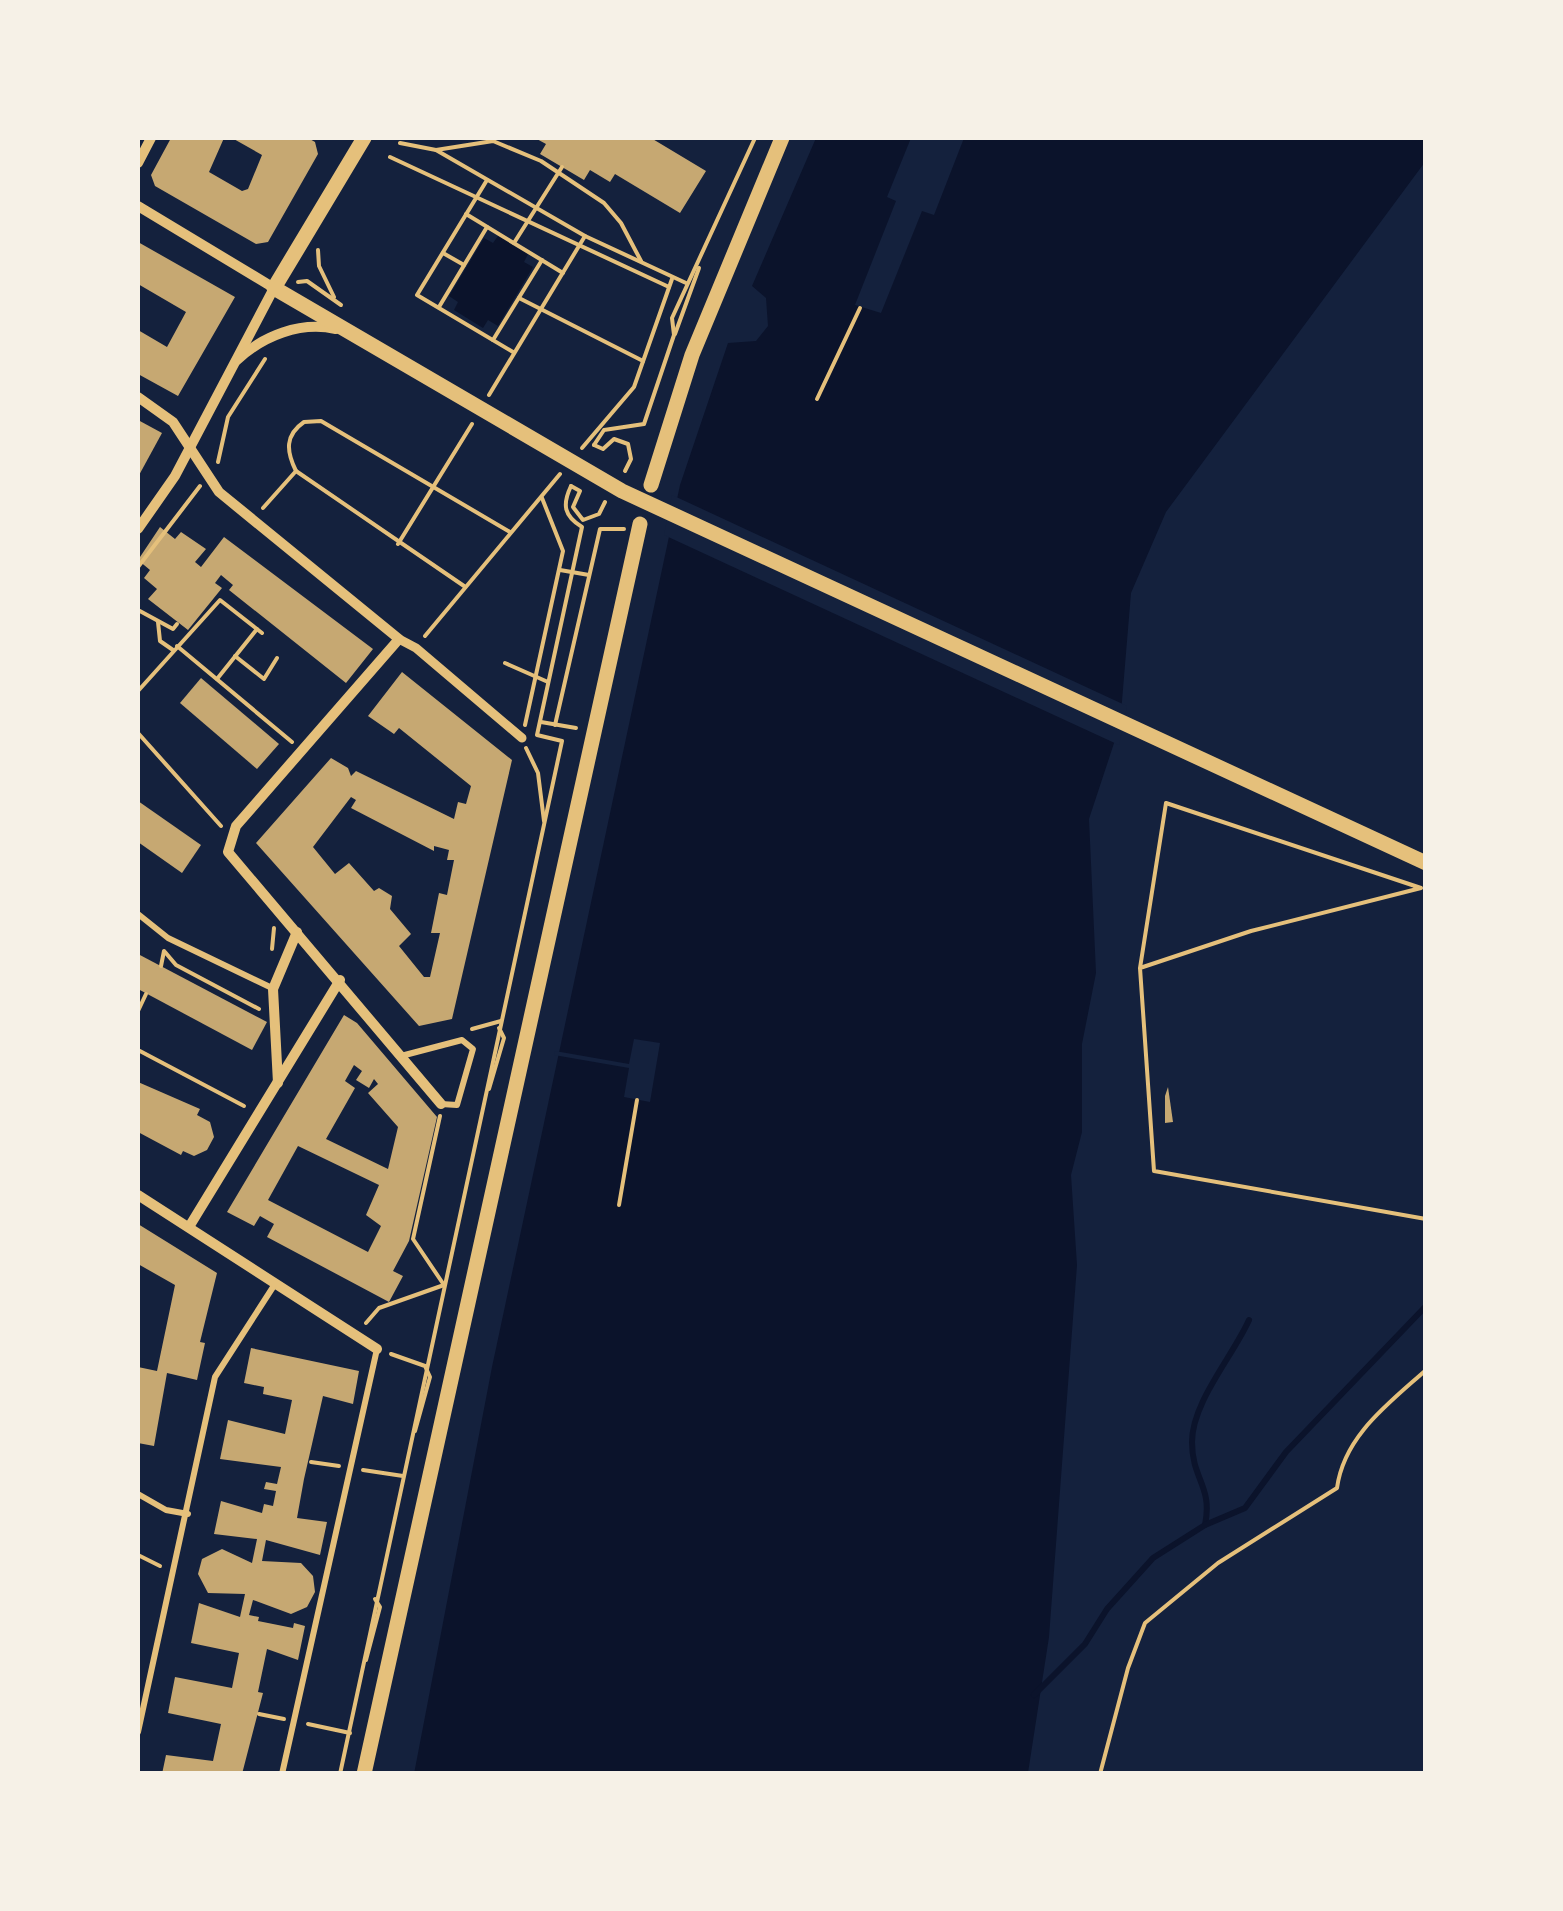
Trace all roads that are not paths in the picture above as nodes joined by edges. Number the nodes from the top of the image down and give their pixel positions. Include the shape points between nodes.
1 (151, 138) edge
2 (782, 138) edge
3 (358, 140) edge
4 (138, 163) edge
5 (138, 206) edge
6 (274, 288) junction
7 (353, 333) junction
8 (233, 364) junction
9 (138, 396) edge
10 (190, 445) junction
11 (651, 485) dead end
12 (639, 526) road end
13 (138, 528) edge
14 (399, 639) junction
15 (522, 738) road end
16 (1426, 863) edge
17 (138, 914) edge
18 (297, 932) junction
19 (340, 980) junction
20 (273, 989) junction
21 (401, 1056) junction
22 (278, 1084) junction
23 (440, 1104) joint
24 (138, 1195) edge
25 (190, 1227) junction
26 (275, 1284) junction
27 (377, 1349) joint
28 (138, 1494) edge
29 (188, 1514) junction
30 (138, 1732) edge
31 (282, 1774) edge
32 (364, 1774) edge

1 - 4 street
2 - 11 street via 692,355
3 - 6 street
5 - 6 street
6 - 7 street
6 - 8 street
7 - 8 street via 315,328 278,334
7 - 16 street via 622,491
8 - 10 street
9 - 10 street via 160,409
10 - 13 street
10 - 14 street via 208,476 252,521
12 - 32 street
14 - 15 street
14 - 18 street via 236,826 229,844 232,861
17 - 20 lane via 168,938
18 - 19 street
18 - 20 street
19 - 21 street
19 - 22 street
20 - 22 street
21 - 23 street
21 - 23 lane via 462,1040 473,1049 457,1105
22 - 25 street
24 - 25 street
25 - 26 street
26 - 27 street
26 - 29 lane via 215,1378
27 - 31 lane
28 - 29 lane
29 - 30 lane

